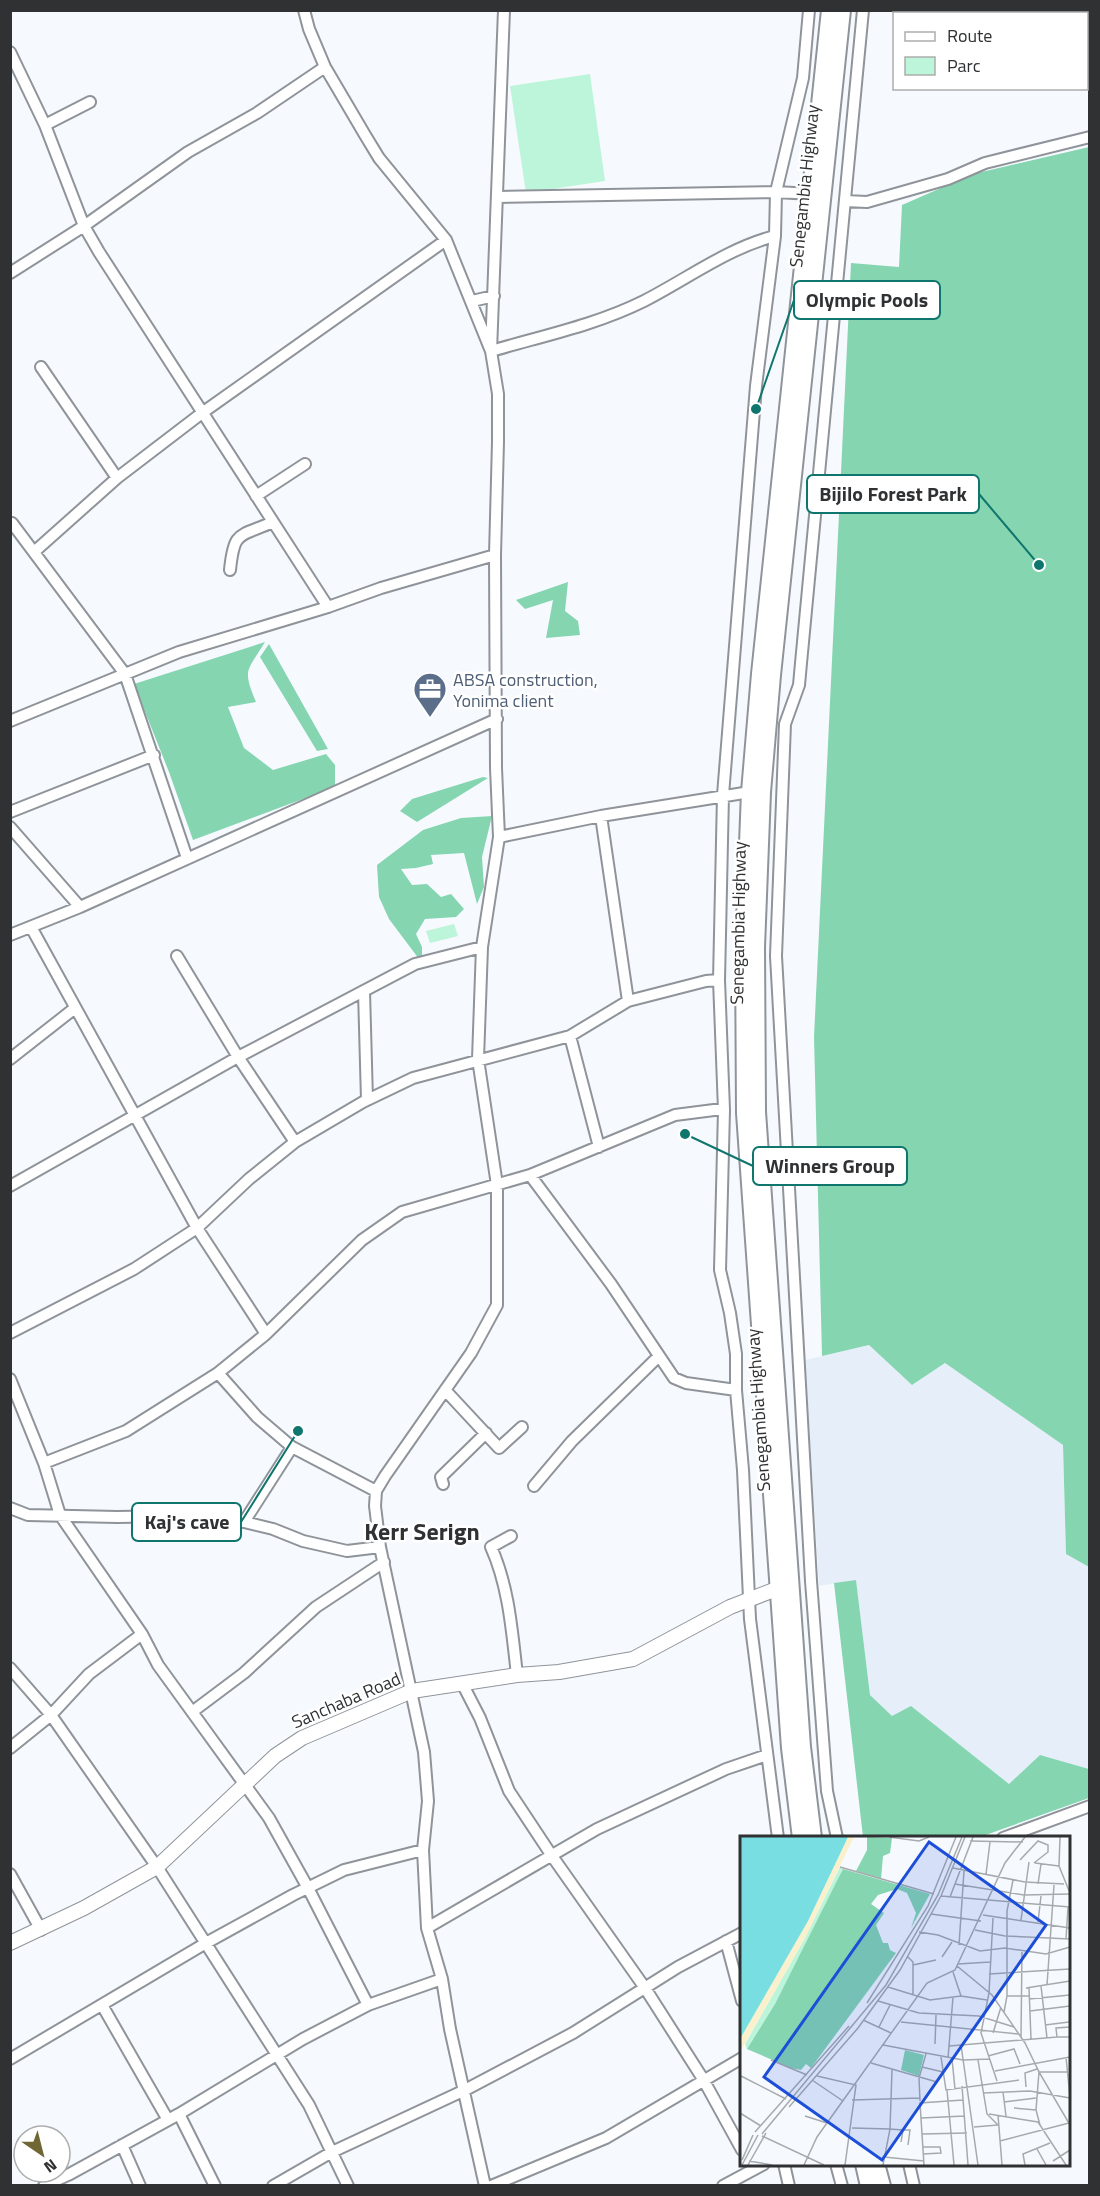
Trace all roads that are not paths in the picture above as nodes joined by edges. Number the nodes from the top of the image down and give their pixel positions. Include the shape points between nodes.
1 (304, 10) edge
2 (504, 10) edge
3 (809, 10) edge
4 (830, 10) edge
5 (842, 10) edge
6 (863, 10) edge
7 (10, 52) edge
8 (325, 67) junction
9 (90, 102) dead end
10 (45, 124) junction
11 (1089, 137) edge
12 (776, 192) junction
13 (812, 194) junction
14 (498, 197) junction
15 (845, 201) junction
16 (84, 226) junction
17 (775, 236) junction
18 (446, 240) junction
19 (10, 273) edge
20 (494, 296) junction
21 (472, 301) junction
22 (492, 351) junction
23 (41, 367) dead end
24 (202, 413) junction
25 (304, 464) dead end
26 (117, 478) junction
27 (256, 496) junction
28 (11, 522) edge
29 (273, 522) junction
30 (34, 552) junction
31 (495, 555) junction
32 (230, 570) dead end
33 (328, 606) junction
34 (125, 674) junction
35 (497, 719) junction
36 (10, 721) edge
37 (154, 755) junction
38 (750, 792) junction
39 (723, 795) junction
40 (10, 812) edge
41 (601, 816) junction
42 (10, 827) edge
43 (499, 837) junction
44 (187, 858) junction
45 (80, 907) junction
46 (31, 927) junction
47 (10, 935) edge
48 (482, 947) junction
49 (177, 956) dead end
50 (720, 980) junction
51 (364, 991) junction
52 (628, 1001) junction
53 (75, 1008) junction
54 (570, 1036) junction
55 (238, 1057) junction
56 (10, 1059) edge
57 (478, 1059) junction
58 (367, 1100) junction
59 (724, 1110) junction
60 (135, 1116) junction
61 (295, 1142) junction
62 (599, 1147) junction
63 (530, 1176) junction
64 (497, 1185) junction
65 (10, 1186) edge
66 (197, 1228) junction
67 (10, 1334) edge
68 (266, 1334) junction
69 (660, 1356) junction
70 (218, 1373) junction
71 (10, 1379) edge
72 (445, 1390) junction
73 (736, 1390) junction
74 (522, 1428) dead end
75 (486, 1433) junction
76 (292, 1447) junction
77 (44, 1463) junction
78 (442, 1484) dead end
79 (534, 1486) dead end
80 (376, 1491) junction
81 (10, 1508) edge
82 (60, 1515) junction
83 (244, 1522) junction
84 (511, 1536) dead end
85 (380, 1547) junction
86 (384, 1562) junction
87 (779, 1588) junction
88 (751, 1598) junction
89 (142, 1634) junction
90 (10, 1668) edge
91 (517, 1675) junction
92 (462, 1683) junction
93 (412, 1691) junction
94 (192, 1712) junction
95 (51, 1715) junction
96 (10, 1748) edge
97 (767, 1755) junction
98 (243, 1784) junction
99 (1089, 1806) edge
100 (778, 1836) edge
101 (801, 1836) edge
102 (813, 1836) edge
103 (837, 1836) edge
104 (1009, 1836) edge
105 (423, 1850) junction
106 (552, 1856) junction
107 (157, 1866) junction
108 (10, 1875) edge
109 (308, 1888) junction
110 (427, 1928) junction
111 (41, 1930) junction
112 (740, 1934) edge
113 (726, 1941) junction
114 (10, 1943) edge
115 (206, 1943) junction
116 (442, 1980) junction
117 (645, 1988) junction
118 (740, 1997) edge
119 (102, 2005) junction
120 (368, 2005) junction
121 (278, 2055) junction
122 (740, 2059) edge
123 (10, 2060) edge
124 (703, 2079) junction
125 (465, 2090) junction
126 (179, 2114) junction
127 (168, 2120) junction
128 (122, 2145) junction
129 (740, 2148) edge
130 (332, 2152) junction
131 (784, 2166) edge
132 (837, 2166) edge
133 (864, 2166) edge
134 (877, 2166) edge
135 (909, 2166) edge
136 (751, 2167) edge
137 (72, 2179) edge
138 (140, 2186) edge
139 (215, 2186) edge
140 (273, 2186) edge
141 (348, 2186) edge
142 (485, 2186) edge
143 (491, 2186) edge
144 (723, 2186) edge
145 (789, 2186) edge
146 (842, 2186) edge
147 (869, 2186) edge
148 (882, 2186) edge
149 (914, 2186) edge

1 - 8 street
2 - 14 street
3 - 12 street via 803,78
4 - 13 main road, Senegambia Highway
5 - 102 main road, Senegambia Highway via 772,675 762,792 756,947 757,1112 801,1735
6 - 15 street
7 - 10 street
8 - 16 street via 257,113 188,152
8 - 18 street via 379,158
9 - 10 street
10 - 16 street
11 - 15 street via 985,163 948,179 867,202
12 - 13 street
12 - 14 street
12 - 17 street
13 - 38 main road, Senegambia Highway
14 - 20 street
15 - 103 street via 799,685 785,724 776,956 811,1581 826,1791
16 - 19 street
16 - 24 street
17 - 22 street via 752,242 608,317
17 - 39 street via 756,386
18 - 21 street
18 - 24 street
20 - 21 street
20 - 22 street
21 - 22 street
22 - 31 street via 498,394
23 - 26 street
24 - 26 street
24 - 27 street
25 - 27 street
26 - 30 street
27 - 29 street
28 - 30 street
29 - 32 street via 237,538
29 - 33 street
30 - 34 street
31 - 33 street
31 - 35 street
33 - 34 street via 179,652
34 - 36 street
34 - 37 street
35 - 43 street
35 - 44 street
37 - 40 street
37 - 44 street
38 - 39 street
38 - 87 main road, Senegambia Highway via 744,947 745,1113
39 - 41 street
39 - 50 street
41 - 43 street
41 - 52 street
42 - 45 street
43 - 48 street
44 - 45 street
45 - 46 street
46 - 47 street
46 - 53 street
48 - 51 street via 415,964
48 - 57 street
49 - 55 street
50 - 52 street
50 - 59 street
51 - 55 street
51 - 58 street
52 - 54 street
53 - 56 street
53 - 60 street
54 - 57 street
54 - 62 street
55 - 60 street
55 - 61 street
57 - 58 street via 413,1078
57 - 64 street
58 - 61 street
59 - 62 street via 675,1115
59 - 73 street via 720,1270 736,1354
60 - 65 street
60 - 66 street
61 - 66 street
62 - 63 street
63 - 64 street
63 - 69 street
64 - 68 street via 402,1212 362,1240
64 - 72 street via 497,1305
66 - 67 street via 134,1269
66 - 68 street
68 - 70 street
69 - 73 street via 674,1378
69 - 79 street via 572,1441
70 - 76 street via 257,1417
70 - 77 street via 126,1431
71 - 77 street
72 - 75 street
72 - 80 street
73 - 88 street
74 - 75 street via 499,1448
75 - 78 street via 441,1477
76 - 80 street
76 - 83 street
77 - 82 street
80 - 85 street
81 - 82 street via 28,1515
82 - 83 street via 178,1516
82 - 89 street
83 - 85 street via 347,1551
84 - 91 street via 490,1547 501,1569
85 - 86 street
86 - 93 street
86 - 94 street via 316,1607 244,1673
87 - 88 street, Sanchaba Road
87 - 101 main road, Senegambia Highway via 790,1748
88 - 91 street, Sanchaba Road via 633,1659
88 - 97 street via 750,1619
89 - 94 street via 158,1665
89 - 95 street via 89,1674
90 - 95 street
91 - 92 street, Sanchaba Road
92 - 93 street, Sanchaba Road
92 - 106 street via 509,1791
93 - 98 street, Sanchaba Road via 302,1738
93 - 105 street via 428,1801
94 - 98 street
95 - 96 street
95 - 107 street
97 - 100 street
97 - 106 street via 726,1769 597,1829
98 - 107 street, Sanchaba Road
98 - 109 street via 269,1818
99 - 104 street
105 - 109 street via 344,1870
105 - 110 street
106 - 110 street
106 - 117 street
107 - 111 street, Sanchaba Road
107 - 115 street
108 - 111 street
109 - 115 street
109 - 120 street
110 - 116 street
111 - 114 street, Sanchaba Road
112 - 113 street
113 - 117 street
113 - 118 street
115 - 119 street
115 - 121 street
116 - 120 street
116 - 125 street
117 - 124 street
117 - 125 street
119 - 123 street
119 - 127 street
120 - 121 street
121 - 126 street
121 - 130 street
122 - 124 street
124 - 129 street
124 - 143 street via 606,2138
125 - 130 street
125 - 142 street
126 - 127 street
126 - 139 street
127 - 128 street
128 - 137 street
128 - 138 street
130 - 140 street
130 - 141 street
131 - 145 street
132 - 146 street
133 - 147 main road
134 - 148 main road
135 - 149 street
136 - 144 street

